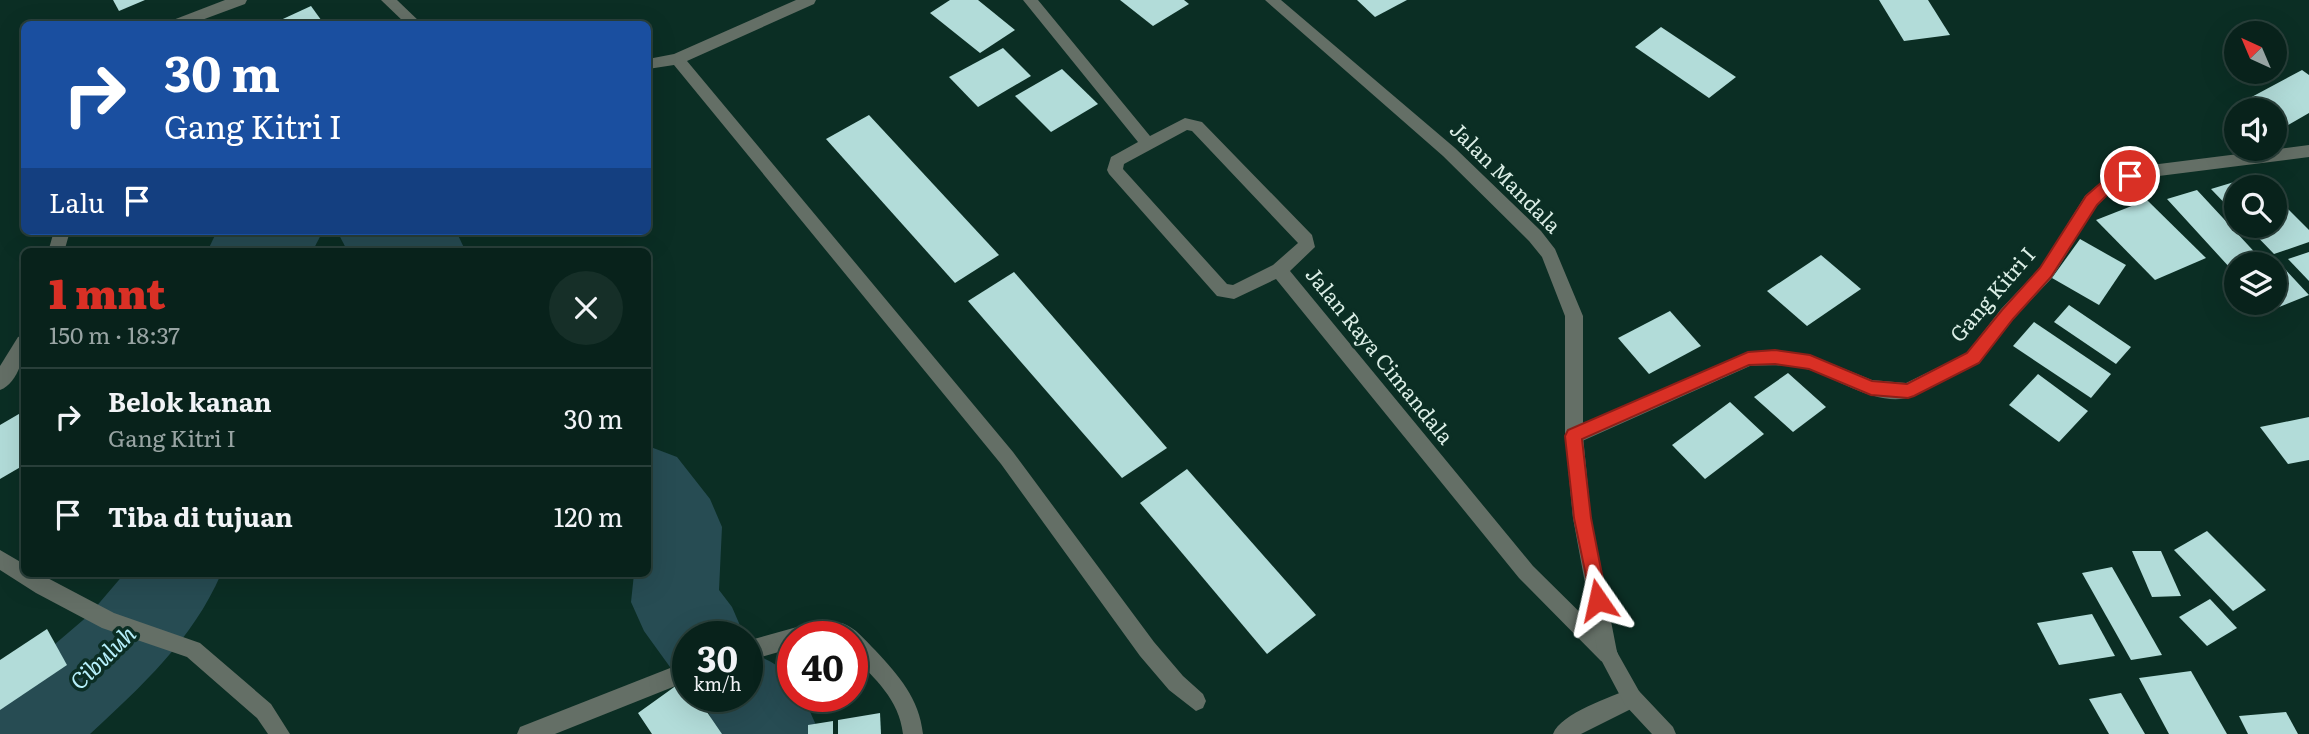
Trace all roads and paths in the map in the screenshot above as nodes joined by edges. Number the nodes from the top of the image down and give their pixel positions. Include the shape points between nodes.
1 (240, 0) edge
2 (388, 0) edge
3 (809, 0) edge
4 (1030, 0) edge
5 (1272, 0) edge
6 (186, 21) edge
7 (412, 21) edge
8 (677, 59) junction
9 (651, 63) edge
10 (1148, 144) junction
11 (2309, 151) edge
12 (1279, 270) junction
13 (21, 347) edge
14 (0, 382) edge
15 (1573, 436) junction
16 (0, 559) edge
17 (21, 573) edge
18 (28, 577) edge
19 (1608, 654) junction
20 (868, 657) edge
21 (672, 678) edge
22 (1632, 698) junction
23 (1196, 701) dead end
24 (280, 734) edge
25 (527, 734) edge
26 (913, 734) edge
27 (1563, 734) edge
28 (1666, 734) edge

1 - 6 street
2 - 7 street
3 - 8 street
4 - 10 street
5 - 15 street, Jalan Mandala via 1449,152 1549,254 1574,316
8 - 9 street
8 - 23 street via 1007,458 1147,649
10 - 12 street via 1185,124 1197,127 1306,240 1307,247
10 - 12 street, Jalan Raya Cimandala via 1117,161 1115,170 1218,287 1234,292
11 - 15 street, Gang Kitri I via 2151,171 2107,186 2091,201 2046,273 1973,358 1908,391 1871,388 1810,362 1748,359
12 - 19 street, Jalan Raya Cimandala via 1527,572
13 - 14 street
15 - 19 street, Jalan Mandala via 1582,518
16 - 17 street
18 - 24 street via 127,628 193,650 264,710
19 - 22 street, Jalan Mandala
20 - 26 street via 897,688 911,716
21 - 25 street
22 - 27 street
22 - 28 street, Jalan Mandala

